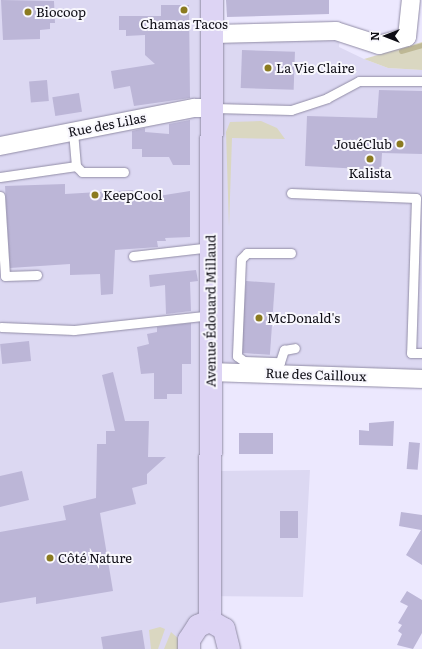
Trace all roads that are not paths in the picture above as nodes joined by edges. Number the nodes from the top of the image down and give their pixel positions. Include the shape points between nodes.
1 (212, 0) edge
2 (411, 0) edge
3 (214, 34) junction
4 (422, 81) edge
5 (214, 108) junction
6 (73, 131) junction
7 (0, 146) edge
8 (76, 166) junction
9 (124, 172) dead end
10 (0, 177) edge
11 (291, 193) dead end
12 (0, 196) edge
13 (211, 247) junction
14 (290, 253) dead end
15 (133, 256) dead end
16 (37, 275) dead end
17 (212, 314) junction
18 (2, 327) dead end
19 (295, 348) dead end
20 (422, 353) edge
21 (211, 372) junction
22 (422, 379) edge
23 (210, 621) junction
24 (189, 649) edge
25 (229, 649) edge

1 - 3 main road, Avenue Édouard Millaud
2 - 3 street via 407,37 379,45 336,31
3 - 5 main road, Avenue Édouard Millaud
4 - 5 lane via 359,81 327,98 291,110
5 - 6 street, Rue des Lilas via 194,108
5 - 13 main road, Avenue Édouard Millaud
6 - 7 street, Rue des Lilas
6 - 8 lane
8 - 9 lane via 82,172
8 - 10 lane
11 - 20 lane via 416,198 411,353
12 - 16 lane via 5,276
13 - 15 lane
13 - 17 main road, Avenue Édouard Millaud
14 - 19 lane via 247,253 241,259 237,356 244,361 280,362 284,350
17 - 18 lane via 74,330
17 - 21 main road, Avenue Édouard Millaud
21 - 22 street, Rue des Cailloux
21 - 23 main road, Avenue Édouard Millaud
23 - 24 main road via 198,626 189,640
23 - 25 main road via 224,629

